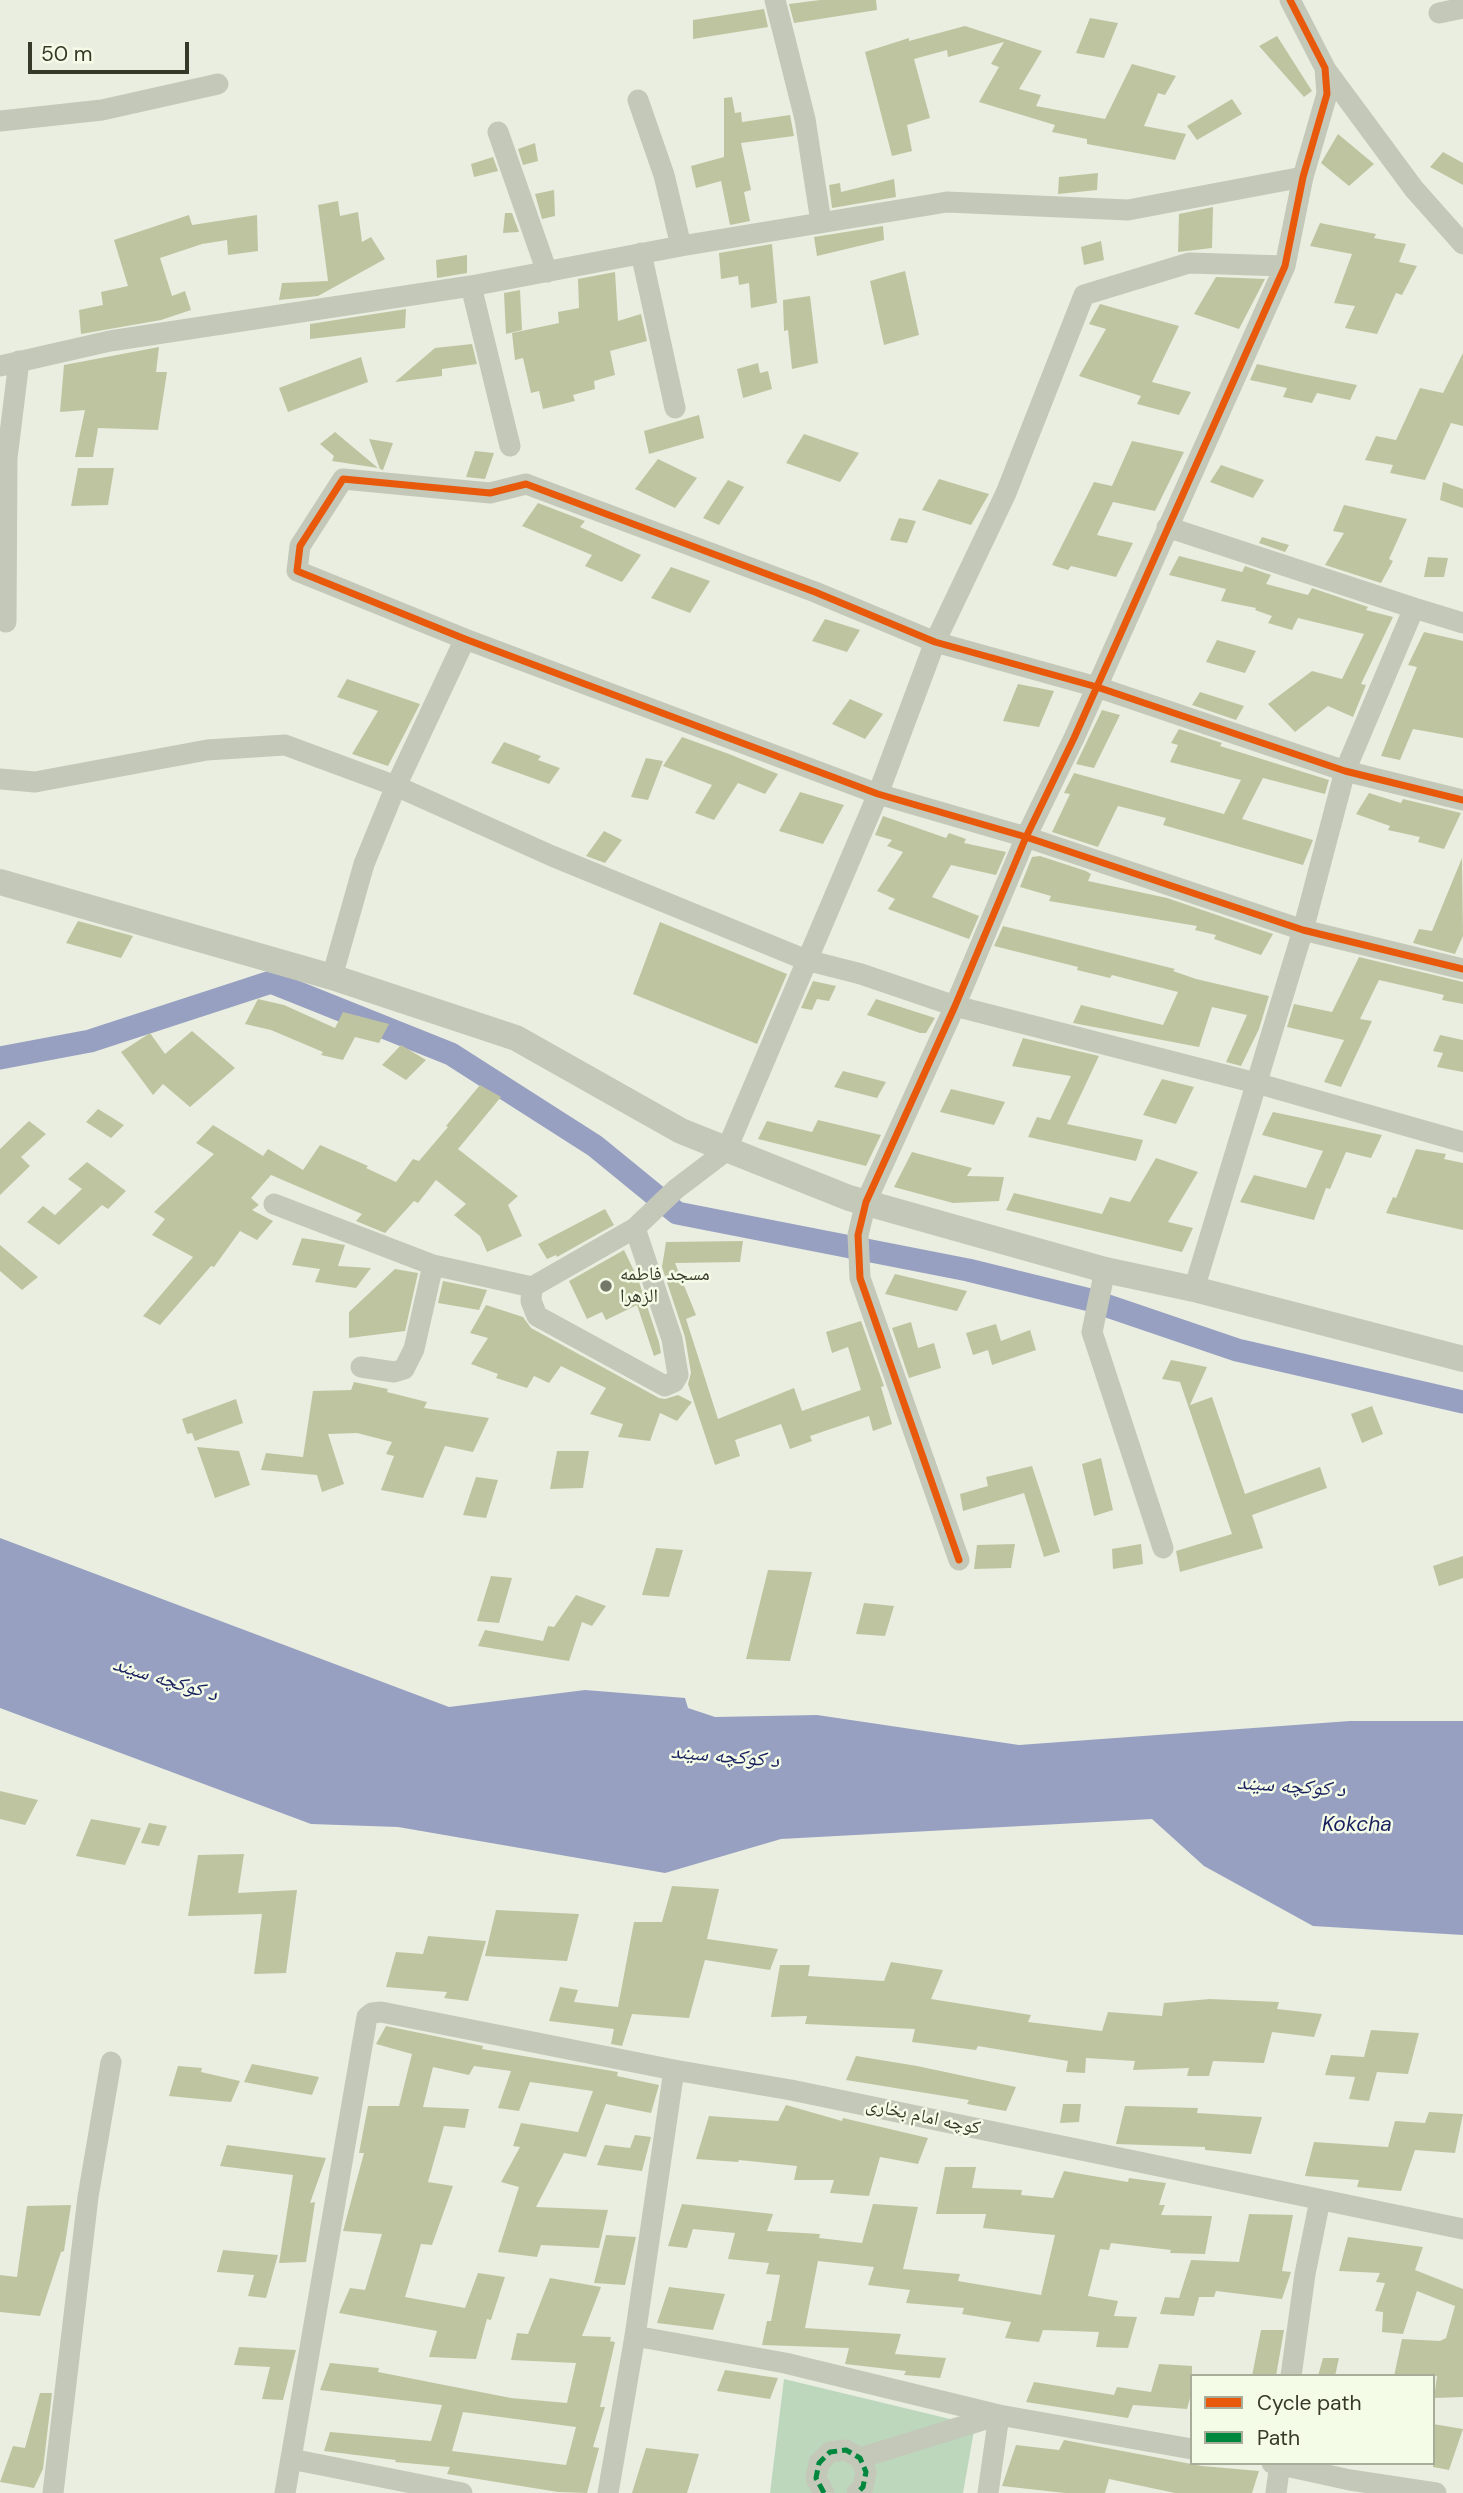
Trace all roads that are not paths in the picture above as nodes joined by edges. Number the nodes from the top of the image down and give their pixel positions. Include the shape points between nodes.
1 (775, 0) edge
2 (1290, 0) edge
3 (1463, 8) edge
4 (1439, 13) dead end
5 (1325, 68) junction
6 (218, 84) dead end
7 (638, 100) dead end
8 (0, 121) edge
9 (498, 132) dead end
10 (1303, 177) junction
11 (821, 222) junction
12 (1463, 244) edge
13 (681, 246) junction
14 (641, 253) junction
15 (1285, 266) junction
16 (547, 272) junction
17 (471, 286) junction
18 (9, 364) edge
19 (675, 408) dead end
20 (510, 446) dead end
21 (1167, 527) junction
22 (1414, 608) junction
23 (6, 622) dead end
24 (1463, 623) edge
25 (465, 639) junction
26 (935, 642) junction
27 (1097, 687) junction
28 (1345, 771) junction
29 (0, 779) edge
30 (396, 786) junction
31 (878, 794) junction
32 (1463, 800) edge
33 (1026, 837) junction
34 (0, 882) edge
35 (1303, 930) junction
36 (806, 960) junction
37 (1463, 969) edge
38 (332, 976) junction
39 (955, 1006) junction
40 (1256, 1083) junction
41 (1463, 1142) edge
42 (726, 1151) junction
43 (866, 1202) junction
44 (274, 1204) dead end
45 (635, 1228) junction
46 (433, 1265) junction
47 (1102, 1282) junction
48 (532, 1287) junction
49 (1194, 1289) junction
50 (1463, 1359) edge
51 (361, 1367) dead end
52 (1163, 1548) dead end
53 (958, 1560) dead end
54 (111, 2062) dead end
55 (674, 2070) junction
56 (1320, 2200) junction
57 (1463, 2229) edge
58 (635, 2336) junction
59 (1291, 2374) edge
60 (999, 2415) junction
61 (1190, 2449) edge
62 (860, 2458) junction
63 (291, 2459) junction
64 (1277, 2465) edge
65 (1282, 2465) edge
66 (53, 2493) edge
67 (285, 2493) edge
68 (463, 2493) edge
69 (608, 2493) edge
70 (824, 2493) edge
71 (857, 2493) edge
72 (988, 2493) edge
73 (1276, 2493) edge
74 (1436, 2493) edge

1 - 11 street via 805,119
2 - 5 street
3 - 4 street
5 - 10 street via 1327,94
5 - 12 street via 1414,190
6 - 8 street via 102,110
7 - 13 street via 664,175
9 - 16 street
10 - 11 street via 1128,210 947,202
10 - 15 street
11 - 13 street
13 - 14 street
14 - 16 street
14 - 19 street
15 - 21 street
15 - 26 street via 1189,263 1084,295 1006,493
16 - 17 street
17 - 18 street via 110,341
17 - 20 street
18 - 23 street
21 - 22 street
21 - 27 street
22 - 24 street
22 - 28 street
25 - 26 street via 297,571 300,546 343,479 490,493 526,484
25 - 30 street
25 - 31 street
26 - 27 street
26 - 31 street
27 - 28 street
27 - 33 street
28 - 32 street
28 - 35 street
29 - 30 street via 35,782 207,750 285,745
30 - 36 street
30 - 38 street via 364,864
31 - 33 street
31 - 36 street
33 - 35 street
33 - 39 street
34 - 38 street
35 - 37 street
35 - 40 street
36 - 39 street
36 - 42 street
38 - 42 street via 516,1038 681,1131
39 - 40 street
39 - 43 street
40 - 41 street
40 - 49 street
42 - 43 street
42 - 45 street
43 - 47 street
43 - 53 street via 858,1235 860,1278
44 - 46 street
45 - 48 street
45 - 48 street via 672,1339 678,1375 674,1382 665,1386 537,1316
46 - 48 street
46 - 51 street via 414,1349 404,1369
47 - 49 street
47 - 52 street via 1092,1332
49 - 50 street
54 - 66 street via 88,2197
55 - 56 street, کوچه امام بخاری
55 - 58 street
55 - 63 street, کوچه امام بخاری via 381,2012 367,2017
56 - 57 street, کوچه امام بخاری
56 - 59 street
58 - 60 street via 785,2363
58 - 69 street
60 - 61 street
60 - 62 street
60 - 72 street
62 - 70 street via 846,2450 830,2452 819,2463 816,2478
62 - 71 street via 866,2472
63 - 67 street
63 - 68 street
64 - 73 street
65 - 74 street

